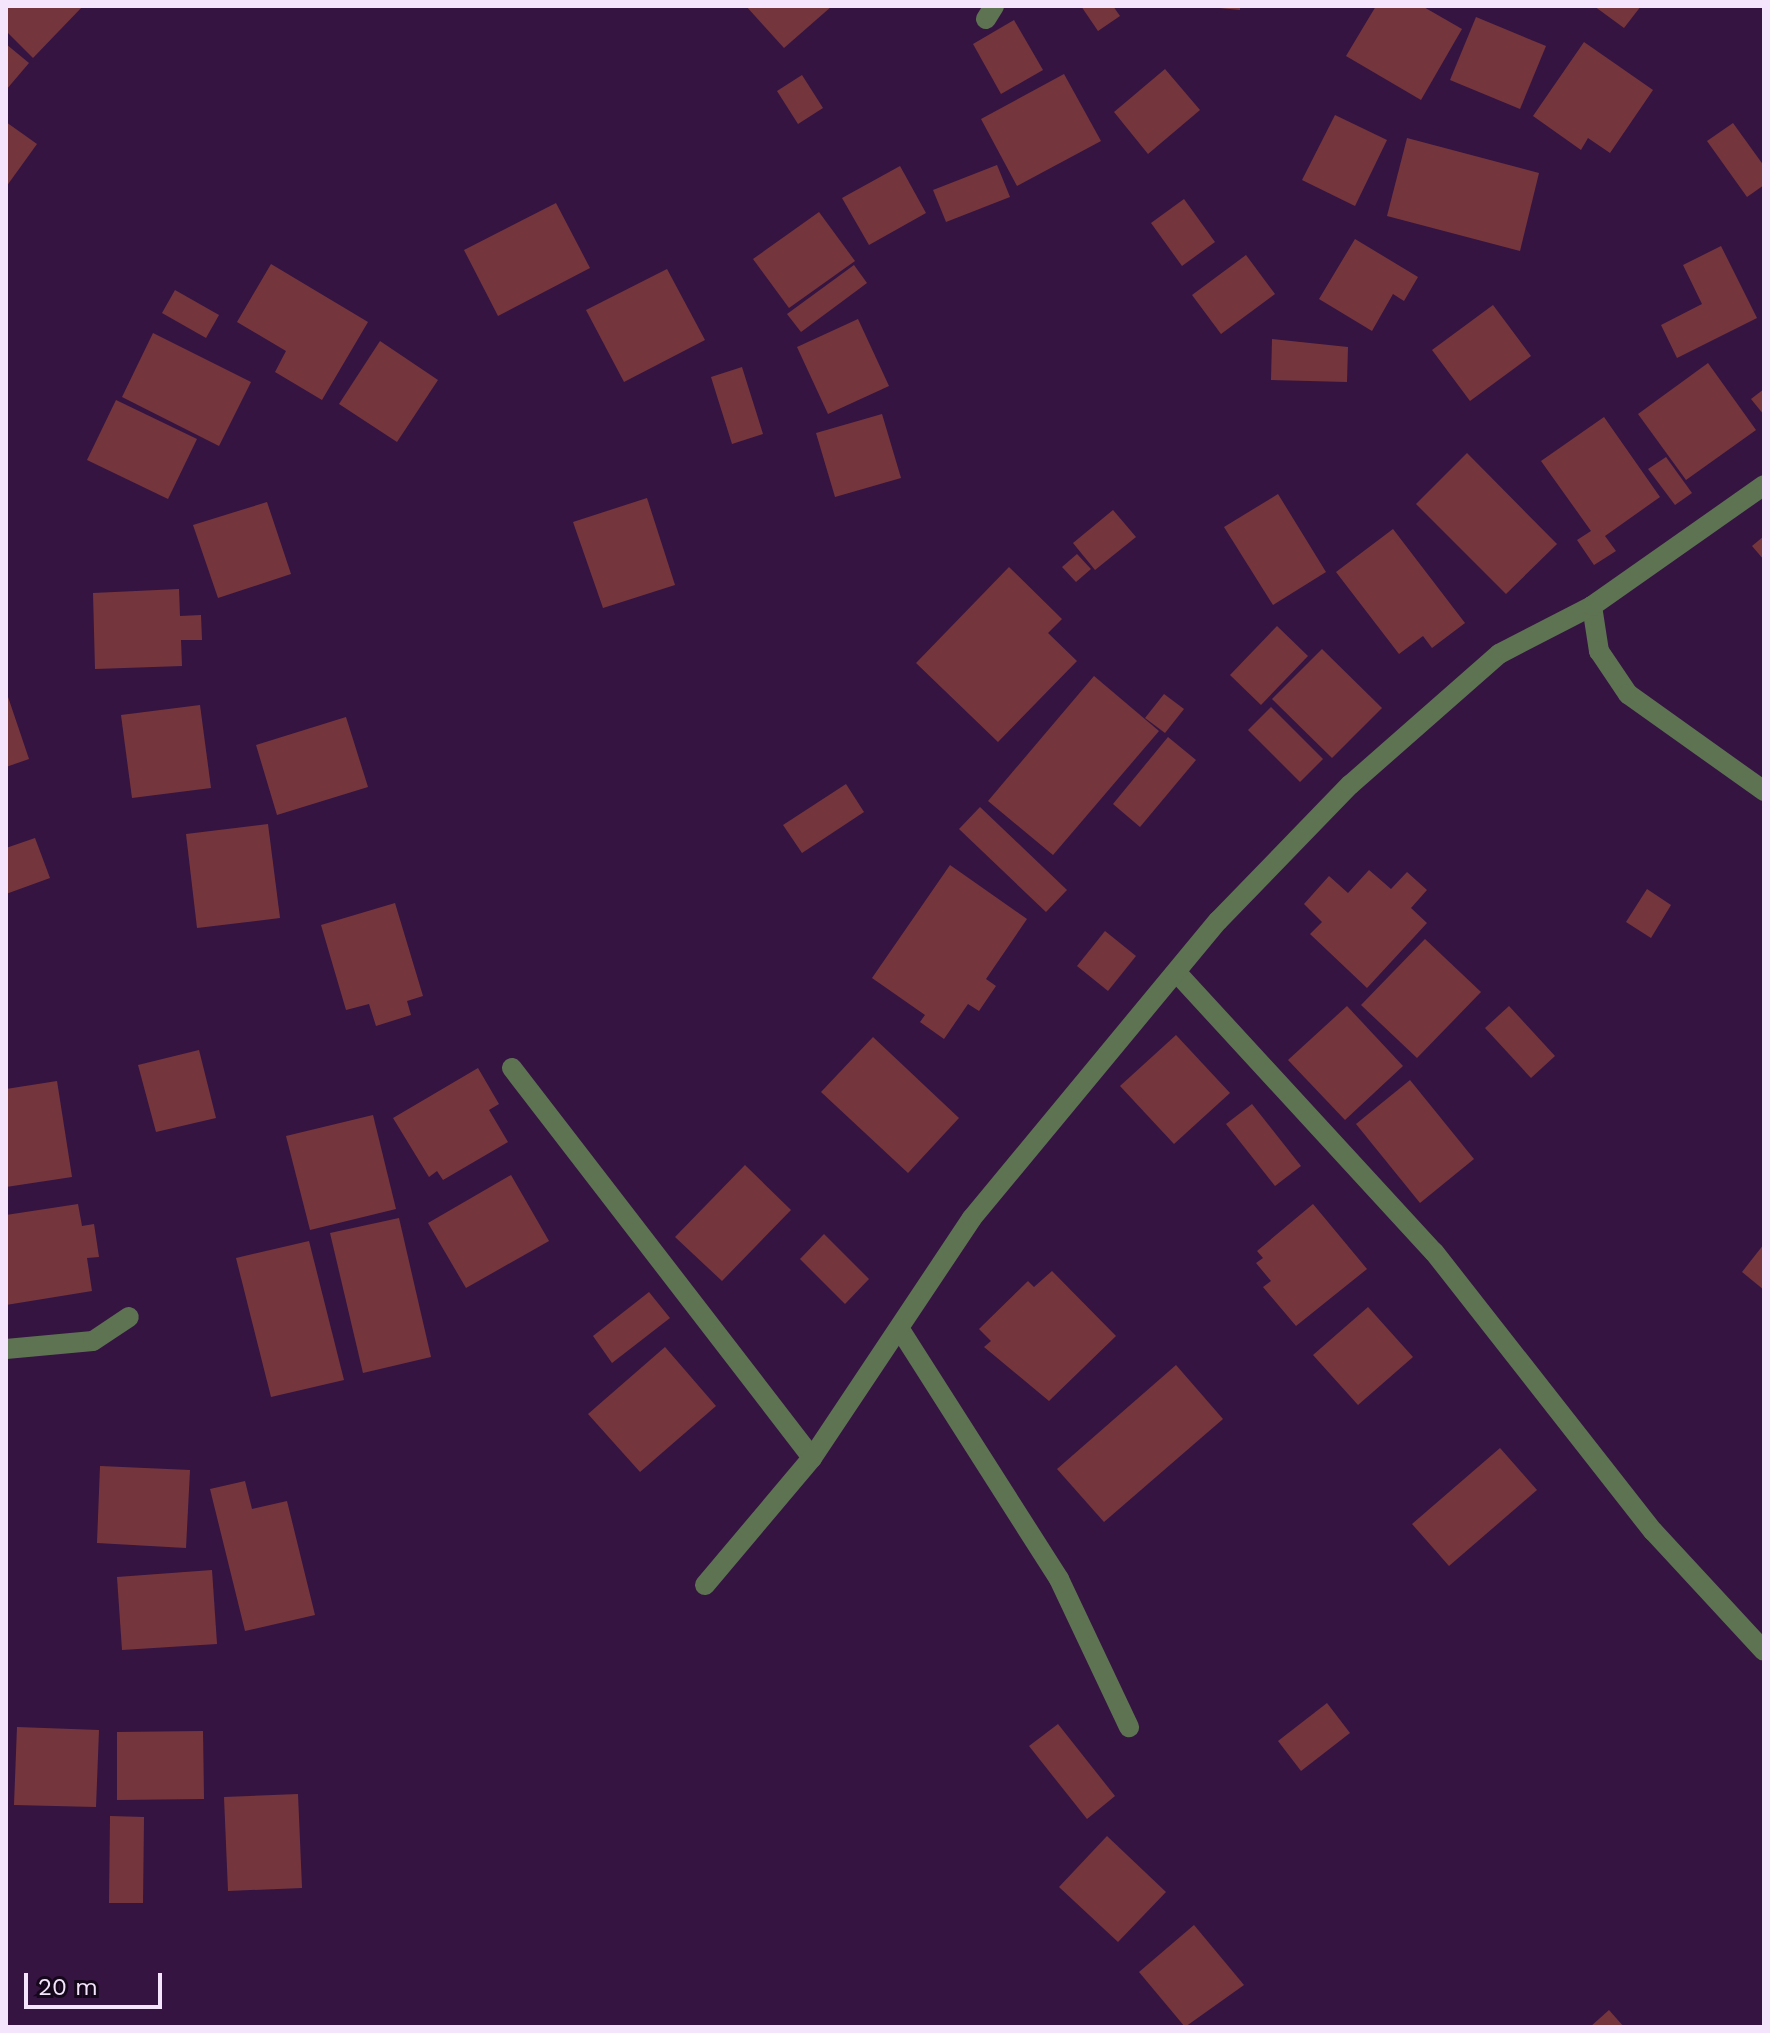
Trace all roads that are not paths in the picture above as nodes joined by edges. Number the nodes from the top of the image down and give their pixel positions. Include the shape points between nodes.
1 (1764, 485) edge
2 (1592, 606) junction
3 (1764, 791) edge
4 (1178, 974) junction
5 (512, 1068) dead end
6 (129, 1317) dead end
7 (901, 1331) junction
8 (6, 1349) edge
9 (812, 1458) junction
10 (705, 1585) dead end
11 (1764, 1651) edge
12 (1129, 1727) dead end

1 - 2 street
2 - 3 street via 1599,651 1628,694
2 - 4 street via 1499,654 1350,785
4 - 7 street via 972,1218
4 - 11 street via 1434,1252 1653,1531
5 - 9 street
6 - 8 street via 93,1341
7 - 9 street
7 - 12 street via 1059,1579
9 - 10 street

